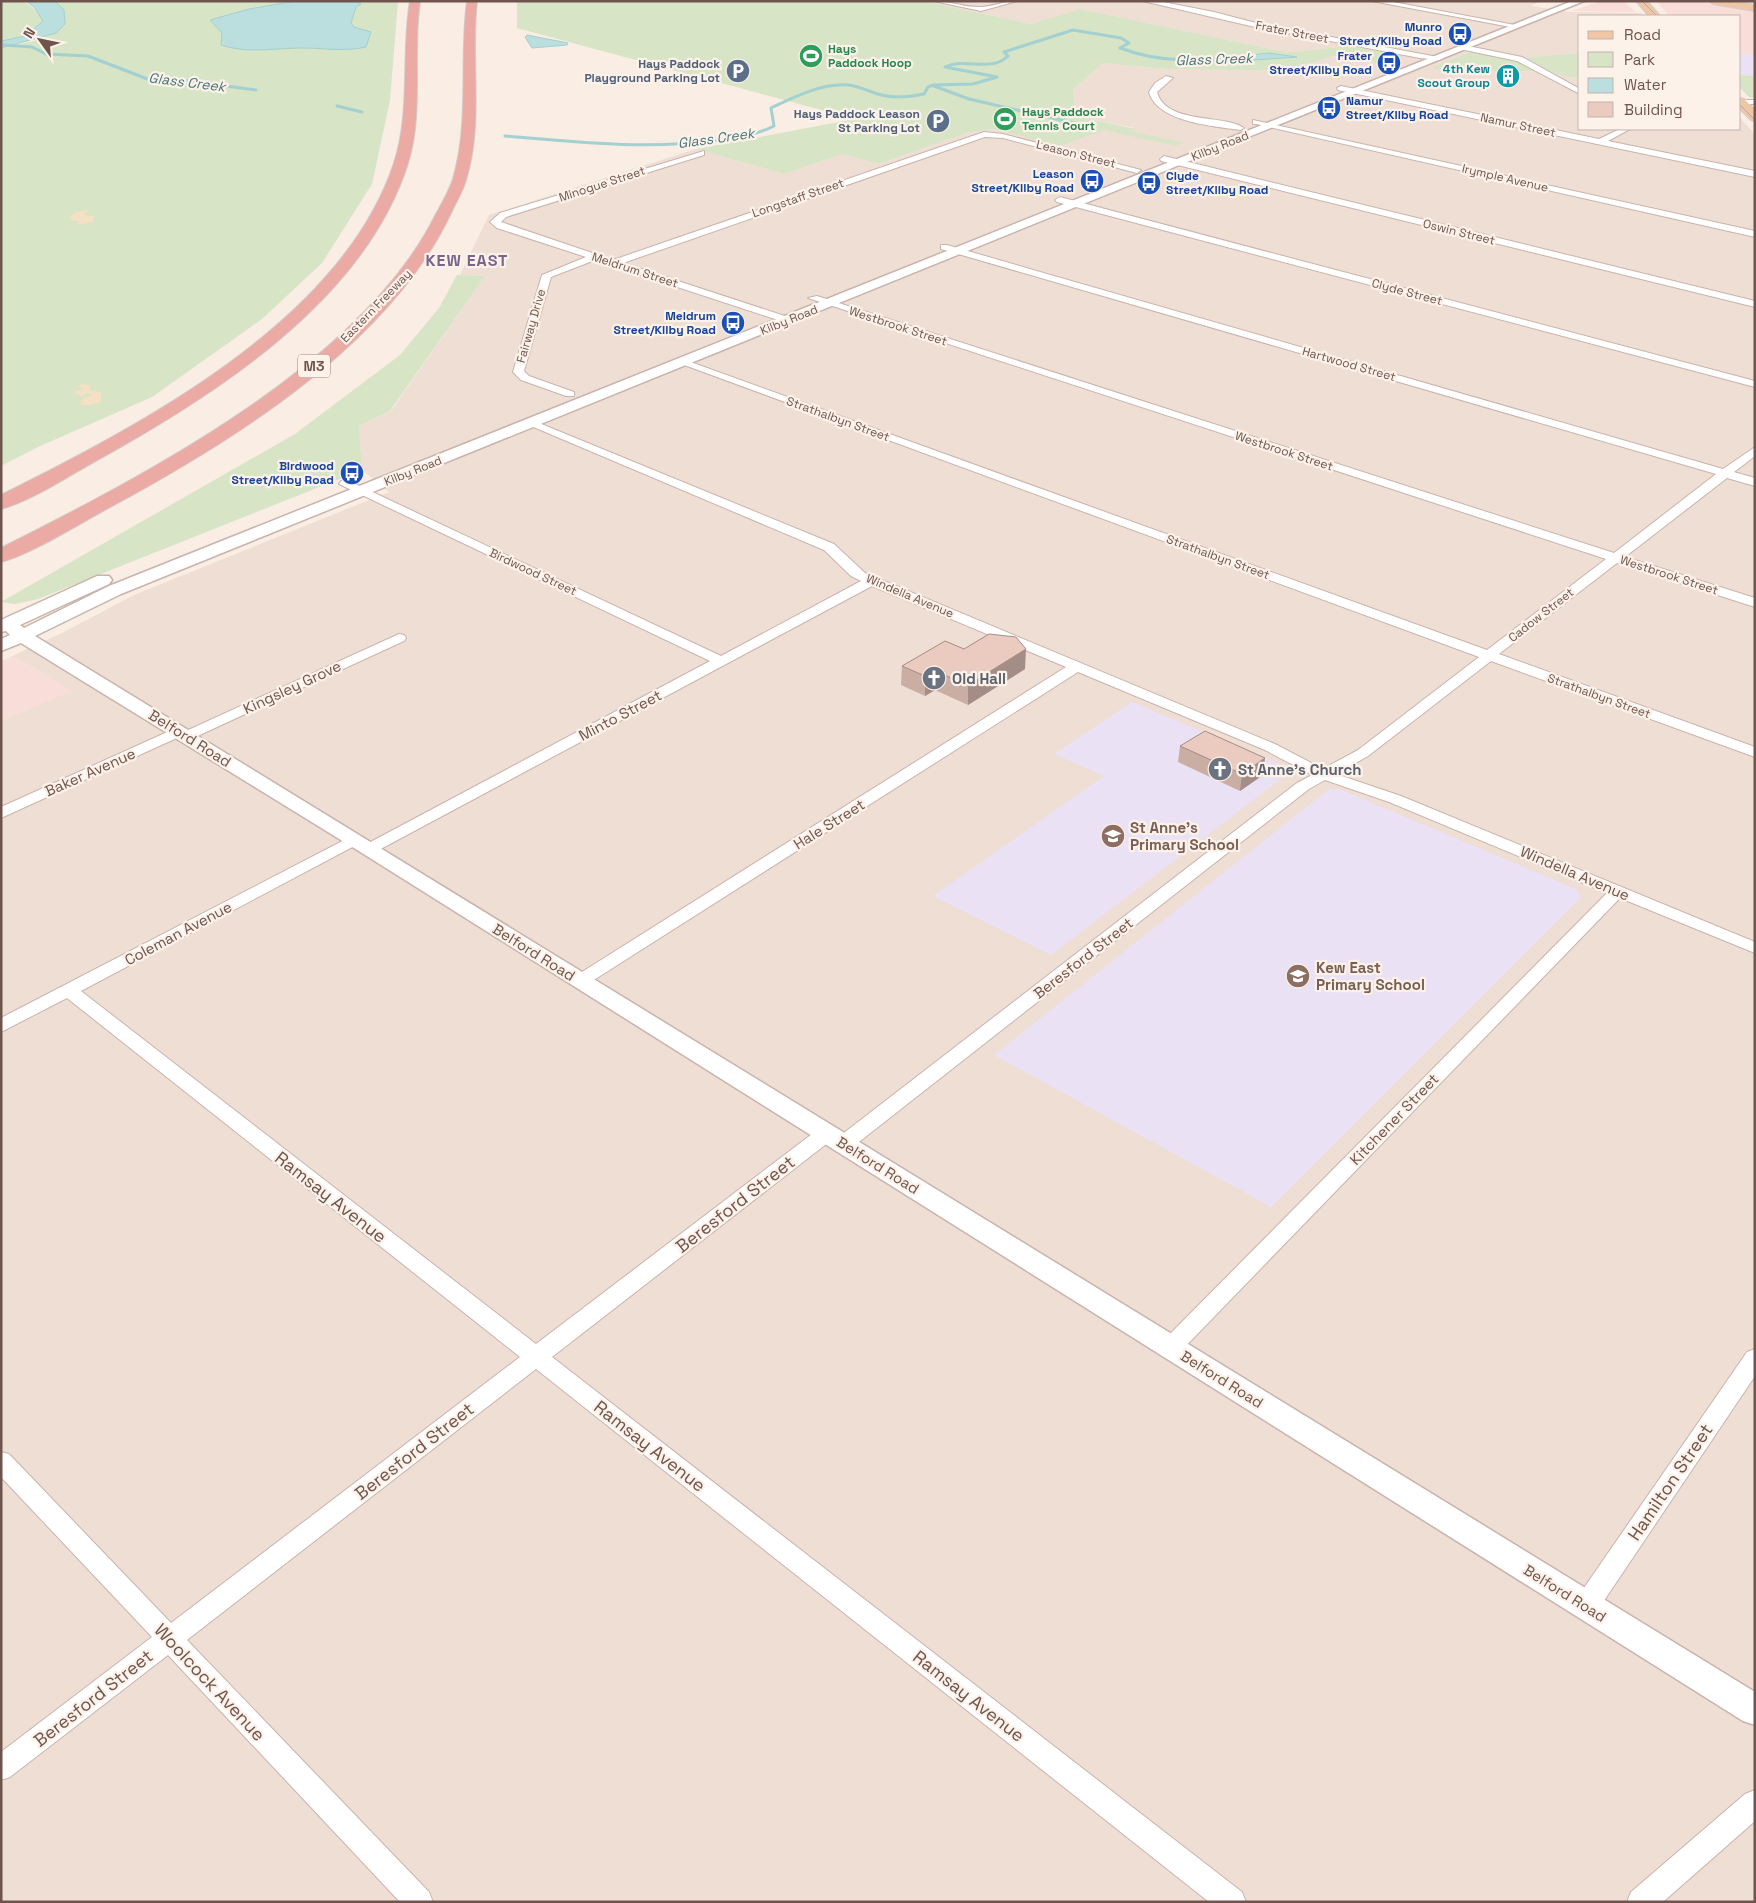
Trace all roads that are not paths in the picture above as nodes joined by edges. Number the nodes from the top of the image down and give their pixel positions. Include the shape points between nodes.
1 (416, 1) edge
2 (472, 1) edge
3 (937, 1) edge
4 (1014, 1) edge
5 (1146, 1) edge
6 (1377, 1) edge
7 (1558, 1) edge
8 (1580, 1) edge
9 (1641, 1) edge
10 (1713, 1) edge
11 (1739, 3) edge
12 (1755, 8) edge
13 (483, 10) dead end
14 (1654, 15) edge
15 (1502, 24) junction
16 (1516, 26) junction
17 (1463, 47) junction
18 (470, 55) junction
19 (1420, 56) junction
20 (1438, 58) junction
21 (1169, 78) dead end
22 (1341, 88) junction
23 (1356, 91) junction
24 (1578, 91) edge
25 (1741, 102) edge
26 (1755, 102) edge
27 (1741, 103) edge
28 (1755, 117) edge
29 (1256, 122) junction
30 (1271, 126) junction
31 (1240, 128) junction
32 (1624, 130) edge
33 (984, 134) joint
34 (1599, 142) junction
35 (701, 153) dead end
36 (1171, 161) junction
37 (1137, 170) junction
38 (1755, 174) edge
39 (1060, 200) junction
40 (1076, 204) junction
41 (503, 215) joint
42 (1755, 234) edge
43 (944, 246) junction
44 (960, 251) junction
45 (595, 257) junction
46 (613, 263) junction
47 (813, 298) junction
48 (829, 303) junction
49 (1755, 304) edge
50 (769, 316) junction
51 (786, 320) junction
52 (681, 362) junction
53 (1755, 384) edge
54 (570, 394) junction
55 (530, 424) junction
56 (1755, 450) edge
57 (1724, 473) junction
58 (1755, 482) edge
59 (345, 484) junction
60 (362, 491) junction
61 (1, 504) edge
62 (201, 540) dead end
63 (1, 556) edge
64 (1614, 557) junction
65 (113, 576) dead end
66 (871, 580) junction
67 (1755, 603) edge
68 (7, 631) edge
69 (399, 638) dead end
70 (1487, 656) junction
71 (721, 661) junction
72 (1078, 666) junction
73 (182, 734) junction
74 (1755, 752) edge
75 (1331, 772) junction
76 (1, 813) edge
77 (362, 844) junction
78 (1618, 892) junction
79 (1755, 948) edge
80 (580, 981) junction
81 (68, 990) junction
82 (1, 1026) edge
83 (835, 1139) junction
84 (1171, 1347) junction
85 (536, 1357) junction
86 (1755, 1358) edge
87 (1, 1462) edge
88 (1586, 1606) junction
89 (170, 1639) junction
90 (1755, 1710) edge
91 (1, 1768) edge
92 (1755, 1803) edge
93 (419, 1902) edge
94 (1232, 1902) edge
95 (1642, 1902) edge

1 - 61 highway via 411,36 409,123 401,164 392,191 350,259 302,310 234,365 138,428
2 - 18 highway, Eastern Freeway / M3
3 - 4 street via 981,9
5 - 19 street, Frater Street
6 - 15 street
7 - 15 street, Kilby Road
8 - 16 street, Kilby Road
9 - 14 main road
10 - 11 main road
11 - 12 main road
13 - 18 highway
15 - 16 street
15 - 19 street, Kilby Road
16 - 17 street, Kilby Road
17 - 20 street, Kilby Road
17 - 24 street via 1520,58
18 - 63 highway, Eastern Freeway / M3 via 471,113 459,181 430,244 392,293 325,357 230,427 139,483
19 - 20 street, Frater Street
19 - 22 street, Kilby Road
20 - 23 street, Kilby Road
21 - 31 street via 1153,92 1159,107 1176,114
22 - 23 street, Namur Street
22 - 29 street, Kilby Road
23 - 30 street, Kilby Road
23 - 34 street, Namur Street
25 - 26 street
27 - 28 main road
29 - 30 street, Irymple Avenue
29 - 31 street, Kilby Road
30 - 36 street, Kilby Road
30 - 42 street, Irymple Avenue
31 - 36 street, Kilby Road
32 - 34 street
33 - 37 street, Leason Street
33 - 46 street, Longstaff Street
34 - 38 street, Namur Street
35 - 41 street, Minogue Street
36 - 37 street, Kilby Road
36 - 40 street, Kilby Road
36 - 49 street, Oswin Street
37 - 39 street, Kilby Road
39 - 40 street, Clyde Street
39 - 43 street, Kilby Road
40 - 44 street, Kilby Road
40 - 53 street, Clyde Street
41 - 45 street, Meldrum Street via 495,220 500,226
43 - 44 street, Hartwood Street
43 - 47 street, Kilby Road
44 - 48 street, Kilby Road
44 - 57 street, Hartwood Street
45 - 46 street, Meldrum Street
45 - 54 street, Fairway Drive via 547,275 518,372 525,378
46 - 50 street, Meldrum Street
47 - 48 street, Westbrook Street
47 - 50 street, Kilby Road
48 - 51 street, Kilby Road
48 - 64 street, Westbrook Street
50 - 51 street, Meldrum Street
50 - 54 street, Kilby Road
51 - 52 street, Kilby Road
52 - 55 street, Kilby Road
52 - 70 street, Strathalbyn Street
54 - 59 street, Kilby Road
55 - 60 street, Kilby Road
55 - 66 street, Windella Avenue via 829,547 853,572
56 - 57 street, Cadow Street
57 - 58 street, Hartwood Street
57 - 64 street, Cadow Street
59 - 60 street, Birdwood Street
59 - 62 street, Kilby Road
60 - 68 street, Kilby Road
60 - 71 street, Birdwood Street
64 - 67 street, Westbrook Street
64 - 70 street, Cadow Street
65 - 68 street
66 - 71 street, Minto Street
66 - 72 street, Windella Avenue
68 - 73 street, Belford Road
69 - 73 street, Kingsley Grove
70 - 74 street, Strathalbyn Street
70 - 75 street, Cadow Street via 1363,753
71 - 77 street, Minto Street
72 - 75 street, Windella Avenue
72 - 80 street, Hale Street
73 - 76 street, Baker Avenue
73 - 77 street, Belford Road
75 - 78 street, Windella Avenue
75 - 83 street, Beresford Street via 1296,792
77 - 80 street, Belford Road
77 - 81 street, Coleman Avenue
78 - 79 street, Windella Avenue
78 - 84 street, Kitchener Street
80 - 83 street, Belford Road
81 - 82 street, Coleman Avenue
81 - 85 street, Ramsay Avenue
83 - 84 street, Belford Road
83 - 85 street, Beresford Street
84 - 88 street, Belford Road
85 - 89 street, Beresford Street
85 - 94 street, Ramsay Avenue
86 - 88 street, Hamilton Street
87 - 89 street, Woolcock Avenue
88 - 90 street, Belford Road
89 - 91 street, Beresford Street
89 - 93 street, Woolcock Avenue
92 - 95 street

